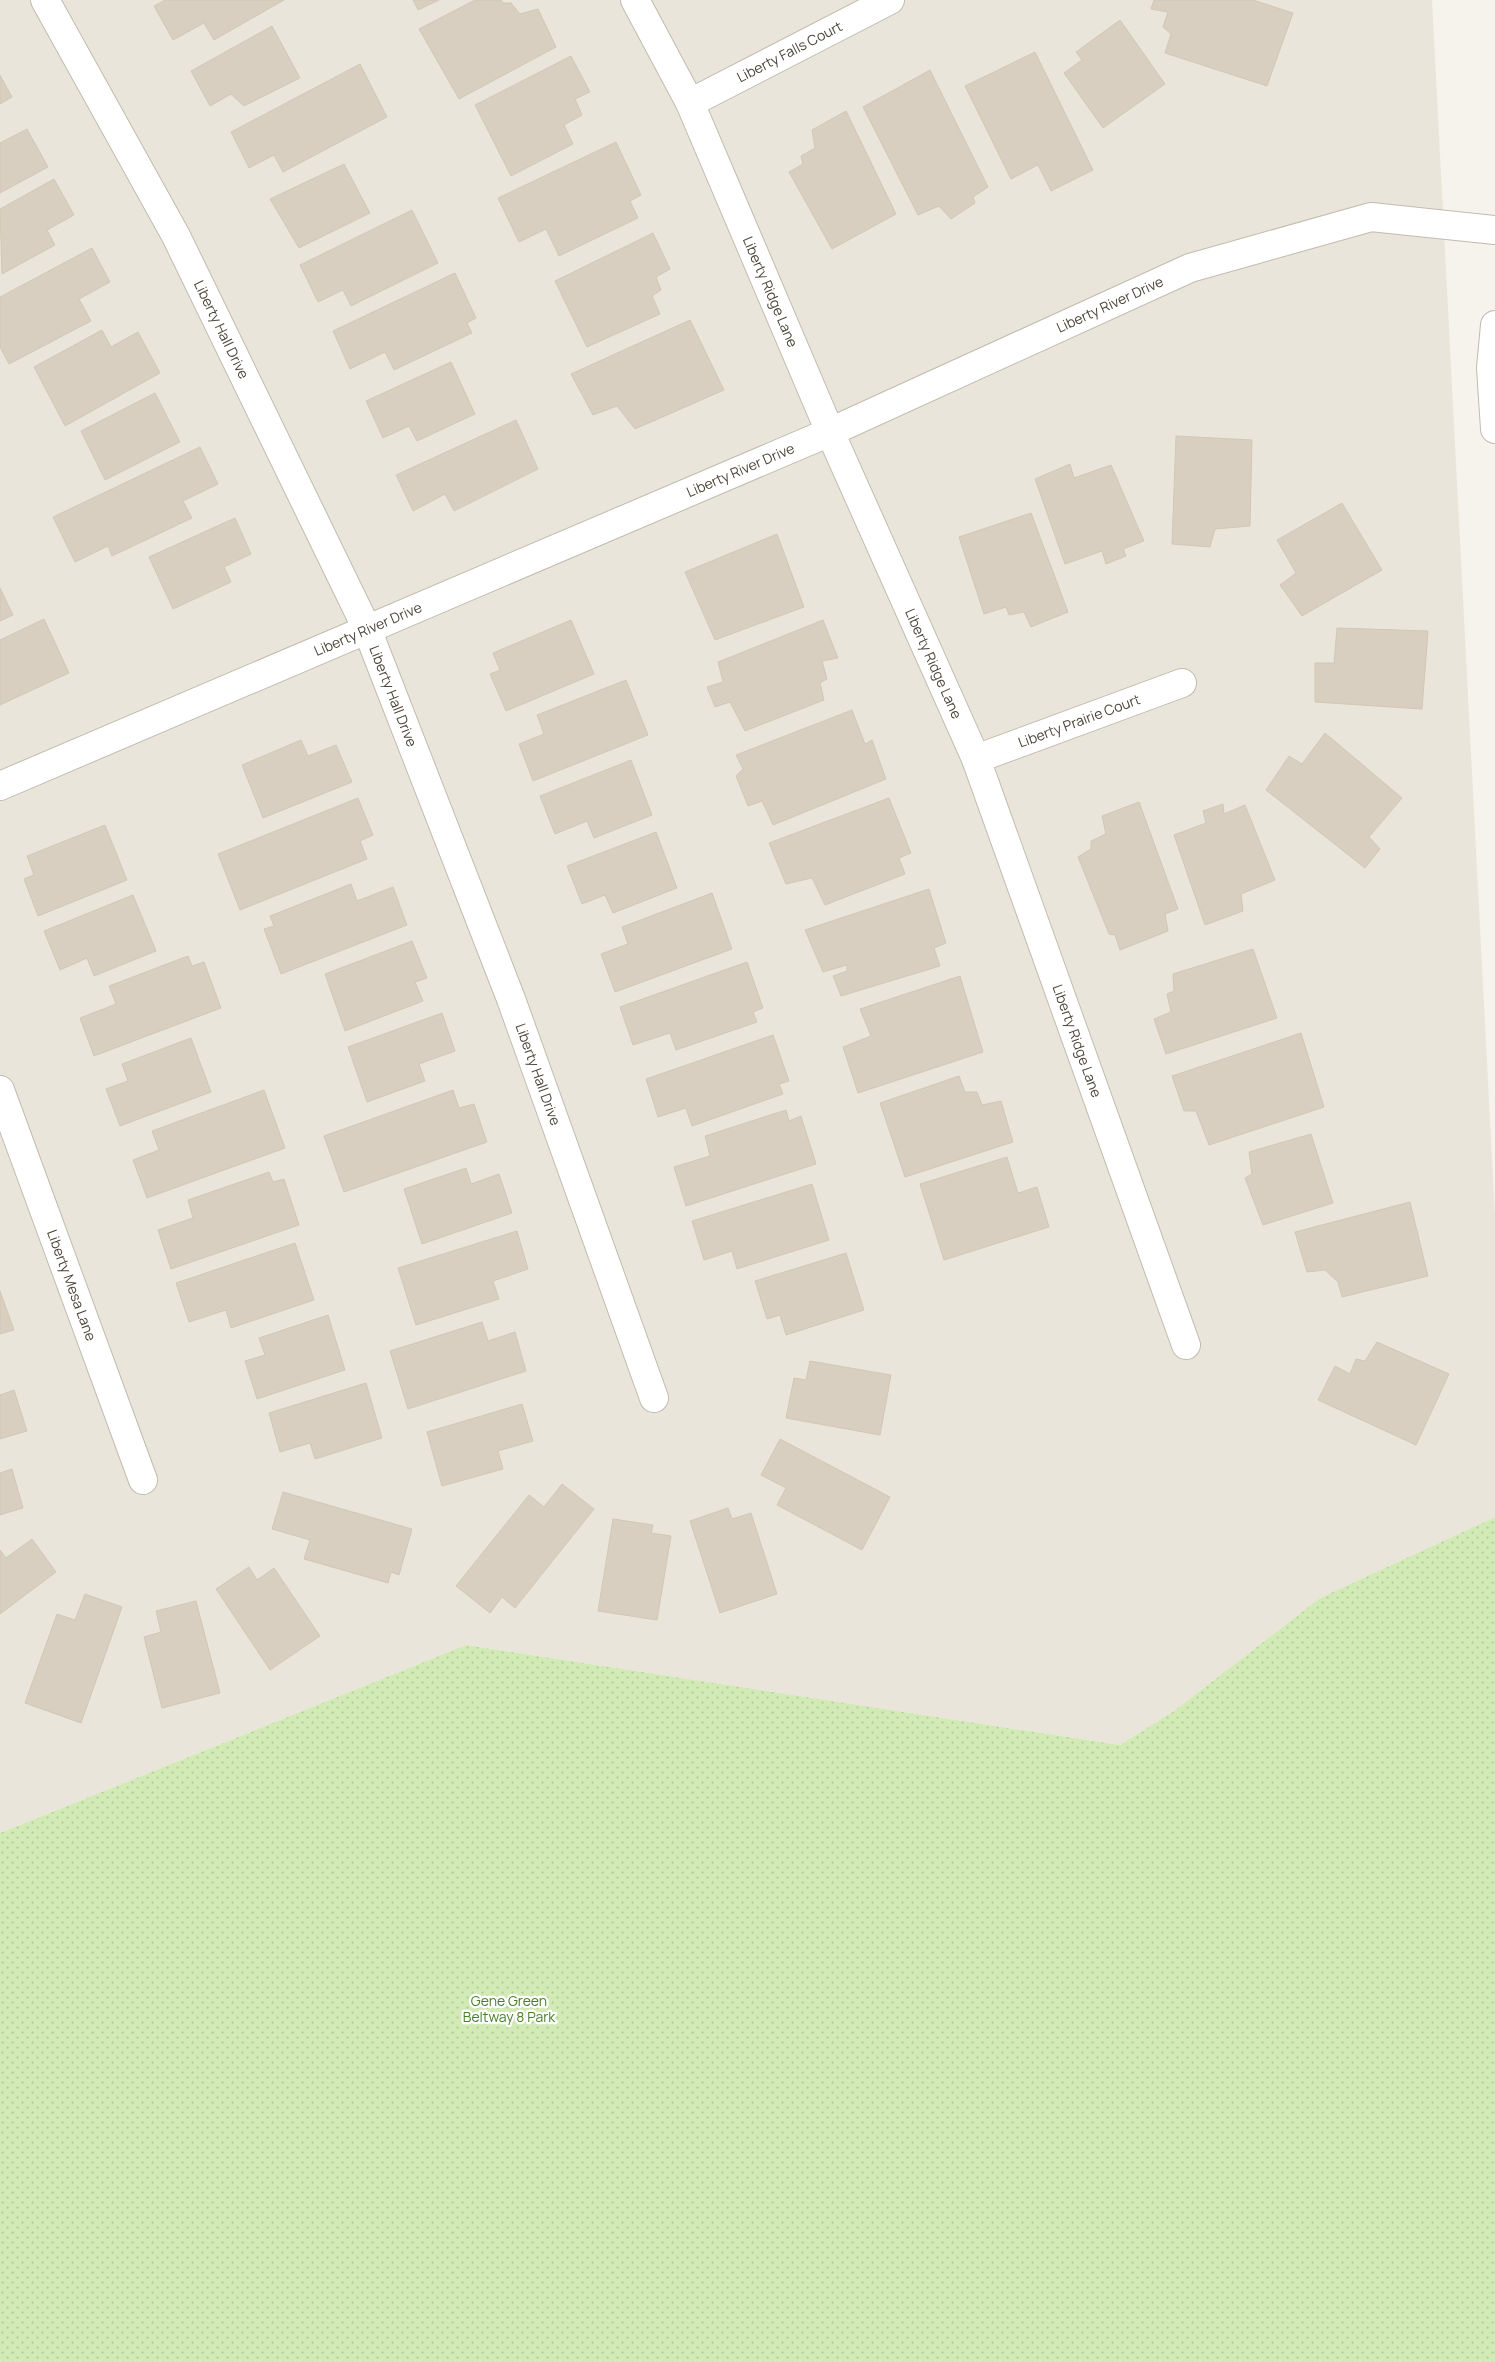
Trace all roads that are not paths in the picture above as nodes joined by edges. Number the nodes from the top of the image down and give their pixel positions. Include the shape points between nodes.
1 (45, 0) edge
2 (635, 0) edge
3 (890, 0) edge
4 (690, 103) junction
5 (1495, 230) edge
6 (1495, 326) edge
7 (1493, 368) edge
8 (1495, 429) edge
9 (830, 432) junction
10 (367, 629) junction
11 (1182, 683) dead end
12 (976, 759) junction
13 (0, 786) edge
14 (0, 1090) edge
15 (1186, 1345) dead end
16 (654, 1398) dead end
17 (143, 1480) dead end

1 - 10 street, Liberty Hall Drive via 176,236
2 - 4 street, Liberty Ridge Lane
3 - 4 street, Liberty Falls Court
4 - 9 street, Liberty Ridge Lane
5 - 9 street, Liberty River Drive via 1371,217 1190,268
6 - 7 street
7 - 8 street
9 - 10 street, Liberty River Drive
9 - 12 street, Liberty Ridge Lane
10 - 13 street, Liberty River Drive
10 - 16 street, Liberty Hall Drive via 511,1000
11 - 12 street, Liberty Prairie Court
12 - 15 street, Liberty Ridge Lane
14 - 17 street, Liberty Mesa Lane

